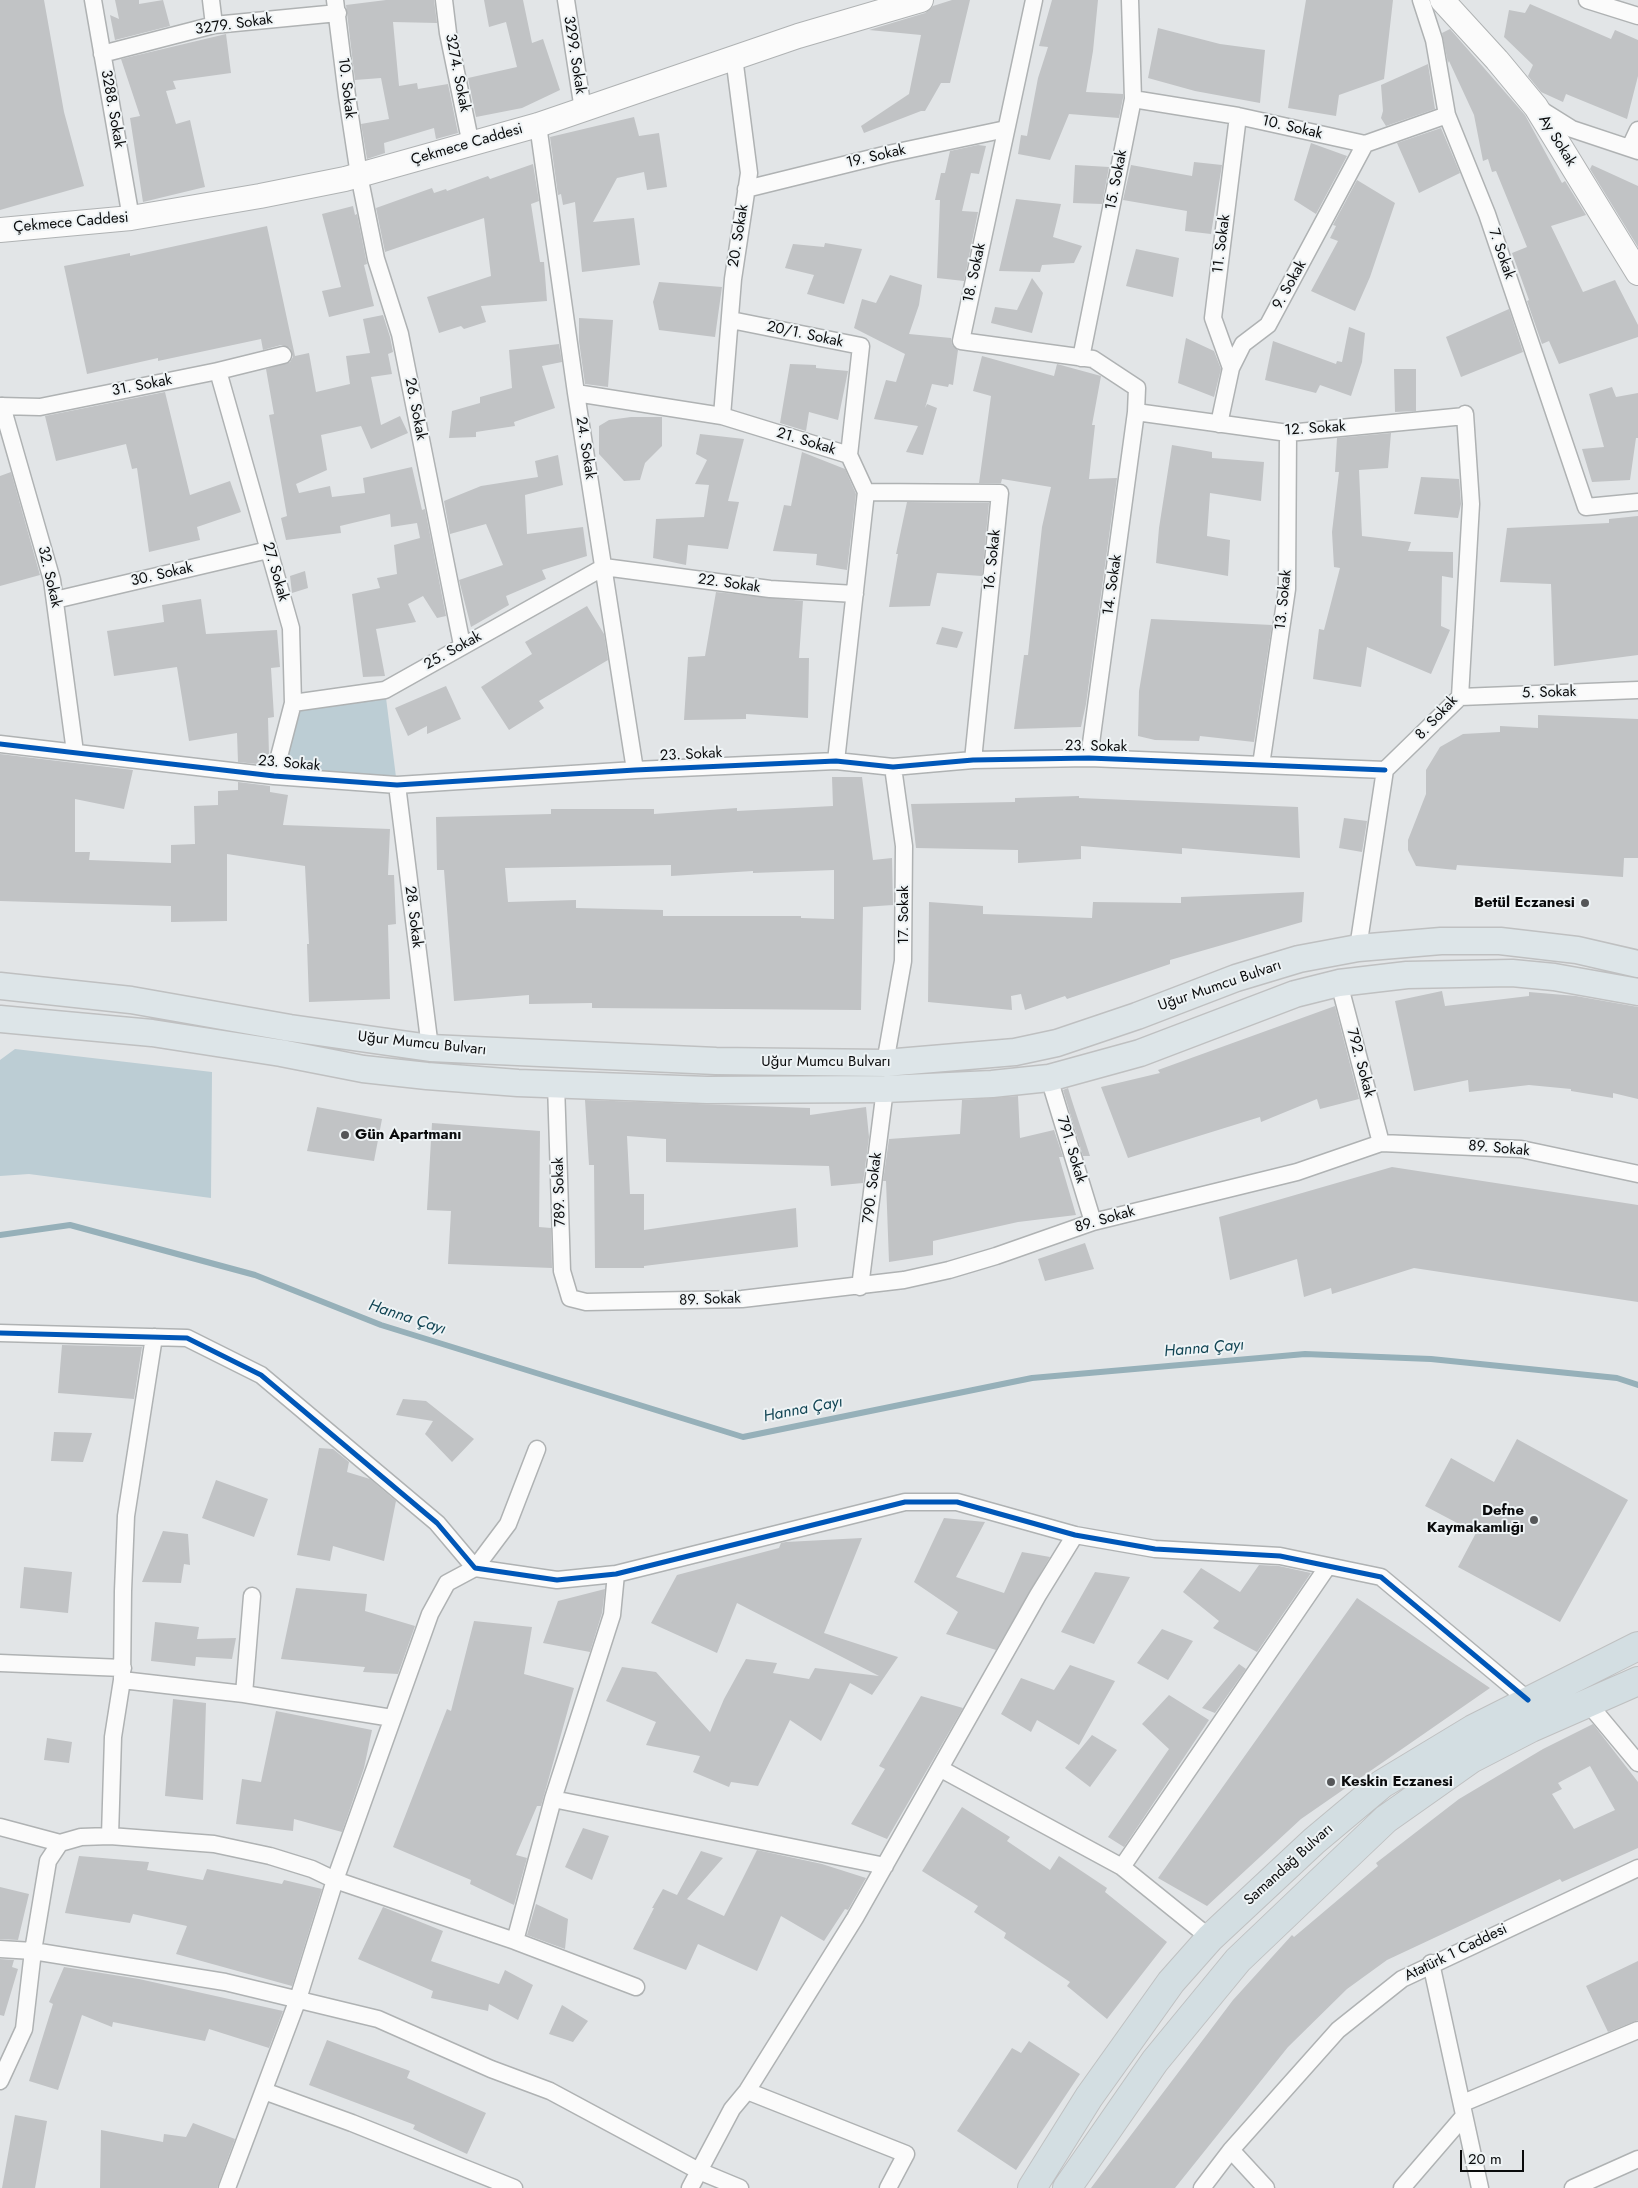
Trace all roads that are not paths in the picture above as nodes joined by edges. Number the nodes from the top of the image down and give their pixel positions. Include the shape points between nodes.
1 (93, 0) edge
2 (210, 0) edge
3 (444, 0) edge
4 (566, 0) edge
5 (921, 0) edge
6 (1034, 0) edge
7 (1130, 0) edge
8 (1421, 0) edge
9 (1442, 0) edge
10 (1587, 0) edge
11 (336, 7) edge
12 (1462, 10) edge
13 (1638, 16) edge
14 (214, 25) junction
15 (102, 54) junction
16 (734, 57) junction
17 (1133, 99) junction
18 (1536, 107) junction
19 (583, 110) junction
20 (1447, 115) junction
21 (1238, 116) junction
22 (538, 125) junction
23 (1006, 128) junction
24 (1638, 130) edge
25 (1365, 144) junction
26 (471, 145) junction
27 (1634, 149) edge
28 (359, 175) junction
29 (746, 189) junction
30 (131, 218) junction
31 (0, 230) edge
32 (1638, 273) edge
33 (731, 320) junction
34 (283, 355) dead end
35 (1082, 358) junction
36 (1231, 368) junction
37 (218, 371) junction
38 (576, 394) junction
39 (1, 406) edge
40 (1136, 412) junction
41 (1465, 415) joint
42 (722, 416) junction
43 (1220, 424) junction
44 (1288, 433) junction
45 (849, 455) junction
46 (866, 492) junction
47 (1638, 502) edge
48 (268, 550) junction
49 (604, 567) junction
50 (855, 594) junction
51 (55, 600) junction
52 (462, 645) junction
53 (1638, 690) edge
54 (1460, 697) junction
55 (293, 703) junction
56 (0, 744) edge
57 (75, 752) junction
58 (1089, 758) junction
59 (973, 760) junction
60 (836, 761) junction
61 (1261, 765) junction
62 (894, 766) junction
63 (635, 770) junction
64 (1385, 770) junction
65 (274, 776) junction
66 (397, 785) junction
67 (1358, 948) junction
68 (1638, 964) edge
69 (1339, 983) junction
70 (0, 986) edge
71 (1638, 992) edge
72 (0, 1019) edge
73 (430, 1048) junction
74 (885, 1063) junction
75 (1049, 1078) junction
76 (556, 1084) junction
77 (885, 1089) junction
78 (1381, 1143) junction
79 (1638, 1174) edge
80 (1093, 1222) junction
81 (860, 1287) junction
82 (570, 1298) joint
83 (0, 1333) edge
84 (154, 1337) junction
85 (537, 1449) dead end
86 (1075, 1535) junction
87 (1328, 1566) junction
88 (475, 1568) junction
89 (616, 1574) junction
90 (252, 1596) dead end
91 (1638, 1646) edge
92 (0, 1664) edge
93 (122, 1674) junction
94 (1638, 1681) edge
95 (244, 1694) junction
96 (1528, 1700) junction
97 (1587, 1702) junction
98 (392, 1718) junction
99 (1638, 1763) edge
100 (941, 1769) junction
101 (553, 1799) junction
102 (0, 1826) edge
103 (110, 1836) junction
104 (60, 1844) junction
105 (885, 1866) junction
106 (1122, 1867) junction
107 (1638, 1868) edge
108 (335, 1880) junction
109 (1210, 1938) junction
110 (515, 1941) junction
111 (0, 1949) edge
112 (32, 1951) junction
113 (1431, 1963) junction
114 (636, 1987) dead end
115 (298, 1999) junction
116 (1638, 2030) edge
117 (0, 2081) edge
118 (264, 2090) junction
119 (747, 2091) junction
120 (1463, 2109) junction
121 (1231, 2150) junction
122 (1638, 2159) edge
123 (699, 2170) junction
124 (227, 2188) edge
125 (514, 2188) edge
126 (690, 2188) edge
127 (740, 2188) edge
128 (888, 2188) edge
129 (1032, 2188) edge
130 (1067, 2188) edge
131 (1202, 2188) edge
132 (1266, 2188) edge
133 (1402, 2188) edge
134 (1480, 2188) edge
135 (1573, 2188) edge

1 - 15 street, 3288. Sokak
2 - 14 street
3 - 26 street, 3274. Sokak
4 - 19 street, 3299. Sokak
5 - 16 main road, Çekmece Caddesi
6 - 23 street, 18. Sokak
7 - 17 street, 15. Sokak
8 - 20 street, 7. Sokak via 1434,40
9 - 12 main road, Ay Sokak
10 - 13 street
11 - 14 street, 3279. Sokak
11 - 28 street, 10. Sokak
12 - 18 main road, Ay Sokak
14 - 15 street, 3279. Sokak
15 - 30 street, 3288. Sokak
16 - 19 main road, Çekmece Caddesi
16 - 29 street, 20. Sokak via 749,173
17 - 21 street, 10. Sokak
17 - 35 street, 15. Sokak
18 - 27 street via 1572,130
18 - 32 main road, Ay Sokak
19 - 22 main road, Çekmece Caddesi
20 - 25 street
20 - 47 street, 7. Sokak via 1487,214 1586,507
21 - 25 street, 10. Sokak
21 - 36 street, 11. Sokak via 1213,318
22 - 26 main road, Çekmece Caddesi
22 - 38 street, 24. Sokak
23 - 29 street, 19. Sokak
23 - 35 street, 18. Sokak via 961,341
24 - 27 street
25 - 36 street, 9. Sokak via 1268,325 1243,344
26 - 28 main road, Çekmece Caddesi
28 - 30 main road, Çekmece Caddesi
28 - 52 street, 26. Sokak via 376,259 400,334
29 - 33 street, 20. Sokak via 732,278
30 - 31 main road, Çekmece Caddesi
33 - 42 street, 20. Sokak
33 - 45 street, 20/1. Sokak via 861,346
34 - 37 street, 31. Sokak
35 - 40 street, 18. Sokak via 1093,359 1137,388
36 - 43 street, 9. Sokak
37 - 39 street, 31. Sokak via 40,407
37 - 48 street, 27. Sokak
38 - 42 street, 21. Sokak
38 - 49 street, 24. Sokak
39 - 51 street, 32. Sokak
40 - 43 street, 12. Sokak
40 - 58 street, 14. Sokak
41 - 44 street, 12. Sokak
41 - 54 street, 8. Sokak via 1471,504
42 - 45 street, 21. Sokak
43 - 44 street, 12. Sokak
44 - 61 street, 13. Sokak via 1287,589
45 - 46 street, 21. Sokak
46 - 50 street
46 - 59 street, 16. Sokak via 1000,493
48 - 51 street, 30. Sokak
48 - 55 street, 27. Sokak via 291,628
49 - 50 street, 22. Sokak via 770,590
49 - 52 street, 25. Sokak
49 - 63 street, 24. Sokak
50 - 60 street
51 - 57 street, 32. Sokak
52 - 55 street, 25. Sokak via 384,690
53 - 54 street, 5. Sokak
54 - 64 street, 8. Sokak
55 - 65 street, 27. Sokak
56 - 57 street, 23. Sokak
57 - 65 street, 23. Sokak
58 - 59 street, 23. Sokak
58 - 61 street, 23. Sokak
59 - 62 street, 23. Sokak
60 - 62 street, 23. Sokak
60 - 63 street, 23. Sokak
61 - 64 street, 23. Sokak
62 - 74 street, 17. Sokak via 904,846 904,961
63 - 66 street, 23. Sokak
64 - 67 street
65 - 66 street, 23. Sokak
66 - 73 street, 28. Sokak
67 - 68 main road, Uğur Mumcu Bulvarı via 1441,941 1500,941 1577,950
67 - 74 main road, Uğur Mumcu Bulvarı via 1299,959 1236,978 1057,1043 1015,1052
69 - 71 main road, Uğur Mumcu Bulvarı via 1407,975 1512,973
69 - 75 main road, Uğur Mumcu Bulvarı via 1295,994 1140,1053
69 - 78 street, 792. Sokak
70 - 73 main road, Uğur Mumcu Bulvarı via 131,1000
72 - 76 main road, Uğur Mumcu Bulvarı via 152,1034 363,1069
73 - 74 main road, Uğur Mumcu Bulvarı via 716,1061
74 - 77 main road
75 - 77 main road, Uğur Mumcu Bulvarı
75 - 80 street, 791. Sokak
76 - 77 main road, Uğur Mumcu Bulvarı via 707,1090
76 - 82 street, 789. Sokak via 562,1271
77 - 81 street, 790. Sokak
78 - 79 street, 89. Sokak via 1521,1149
78 - 80 street, 89. Sokak via 1296,1172
80 - 81 street, 89. Sokak via 949,1270
81 - 82 street, 89. Sokak via 742,1299 608,1303
83 - 84 street
84 - 88 street via 188,1338 261,1375 437,1523
84 - 93 street via 126,1516
85 - 88 street via 508,1524
86 - 87 street via 1155,1549 1280,1556
86 - 89 street via 957,1502 905,1502
86 - 100 street
87 - 96 street via 1381,1577
87 - 106 street
88 - 89 street via 557,1580
88 - 98 street via 447,1583 430,1614
89 - 101 street via 612,1615
90 - 95 street
91 - 96 highway, Samandağ Bulvarı
92 - 93 street
93 - 95 street
93 - 103 street via 113,1737
94 - 97 highway
95 - 98 street
96 - 109 highway, Samandağ Bulvarı via 1382,1784 1314,1841
97 - 99 street
97 - 130 highway via 1471,1759 1386,1819 1238,1960 1156,2061
98 - 108 street
100 - 105 street
100 - 106 street
101 - 105 street
101 - 110 street
102 - 104 street
103 - 104 street via 81,1837
103 - 108 street via 214,1844 270,1856
104 - 112 street via 48,1861
105 - 119 street
106 - 109 street
107 - 113 street, Atatürk 1 Caddesi
108 - 110 street
108 - 115 street
109 - 129 highway, Samandağ Bulvarı via 1171,1982 1089,2097
110 - 114 street
111 - 112 street
112 - 115 street via 225,1982
112 - 117 street via 24,2029
113 - 120 street
113 - 121 street, Atatürk 1 Caddesi via 1402,1978 1338,2030
115 - 118 street
115 - 123 street via 378,2019 550,2091
116 - 120 street
118 - 124 street
118 - 125 street
119 - 123 street via 732,2108
119 - 128 street via 906,2154
120 - 133 street
120 - 134 street
121 - 131 street, Atatürk 1 Caddesi
121 - 132 street
122 - 135 street
123 - 126 street
123 - 127 street

